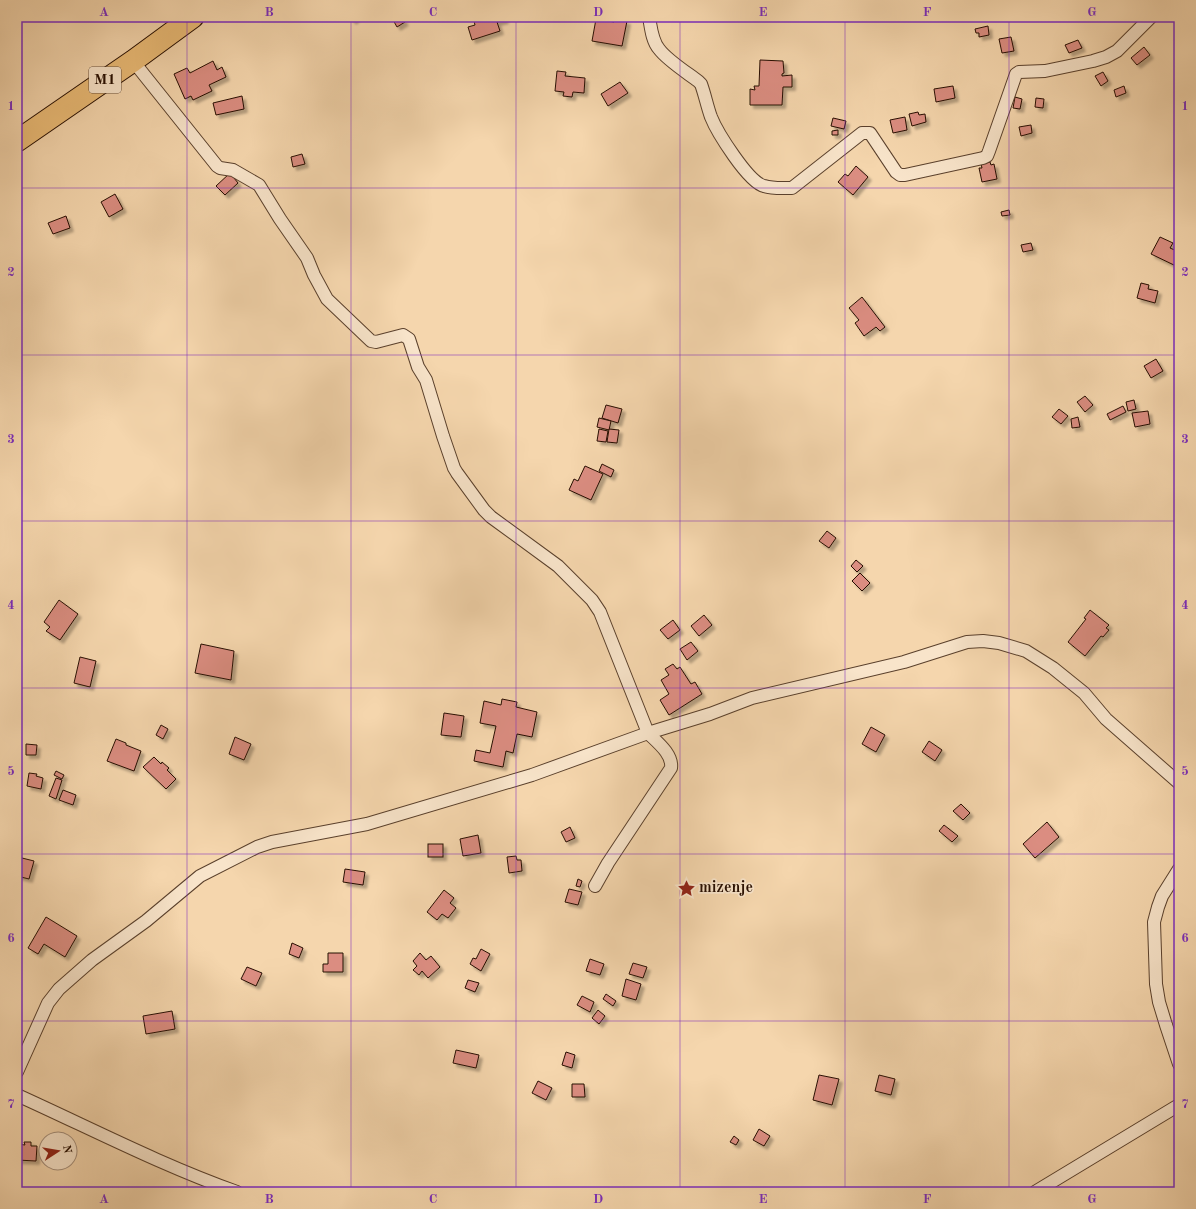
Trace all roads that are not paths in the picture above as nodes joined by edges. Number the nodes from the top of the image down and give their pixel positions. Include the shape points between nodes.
1 (193, 17) edge
2 (649, 17) edge
3 (1151, 17) edge
4 (133, 61) junction
5 (17, 142) edge
6 (648, 733) junction
7 (1179, 783) edge
8 (1179, 868) edge
9 (595, 886) dead end
10 (1179, 1064) edge
11 (17, 1072) edge
12 (17, 1095) edge
13 (1179, 1105) edge
14 (237, 1192) edge
15 (1035, 1192) edge

1 - 4 highway, M1
2 - 3 street via 658,49 701,84 711,117 739,163 756,182 763,186 780,188 792,188 866,132 870,133 900,175 983,158 989,151 1016,74 1056,69 1106,57 1117,51
4 - 5 highway, M1
4 - 6 street via 216,166 233,170 259,184 307,258 327,298 372,341 403,335 409,339 418,366 426,380 454,468 491,517 558,566 596,606
6 - 7 street via 752,698 904,662 962,642 983,641 1026,651 1053,668 1084,693 1106,719
6 - 9 street via 670,758 671,768 608,862
6 - 11 street via 532,776 383,820 264,844 200,876 59,989 48,1003
8 - 10 street via 1162,896 1154,922 1159,1002
12 - 14 street via 151,1158
13 - 15 street

